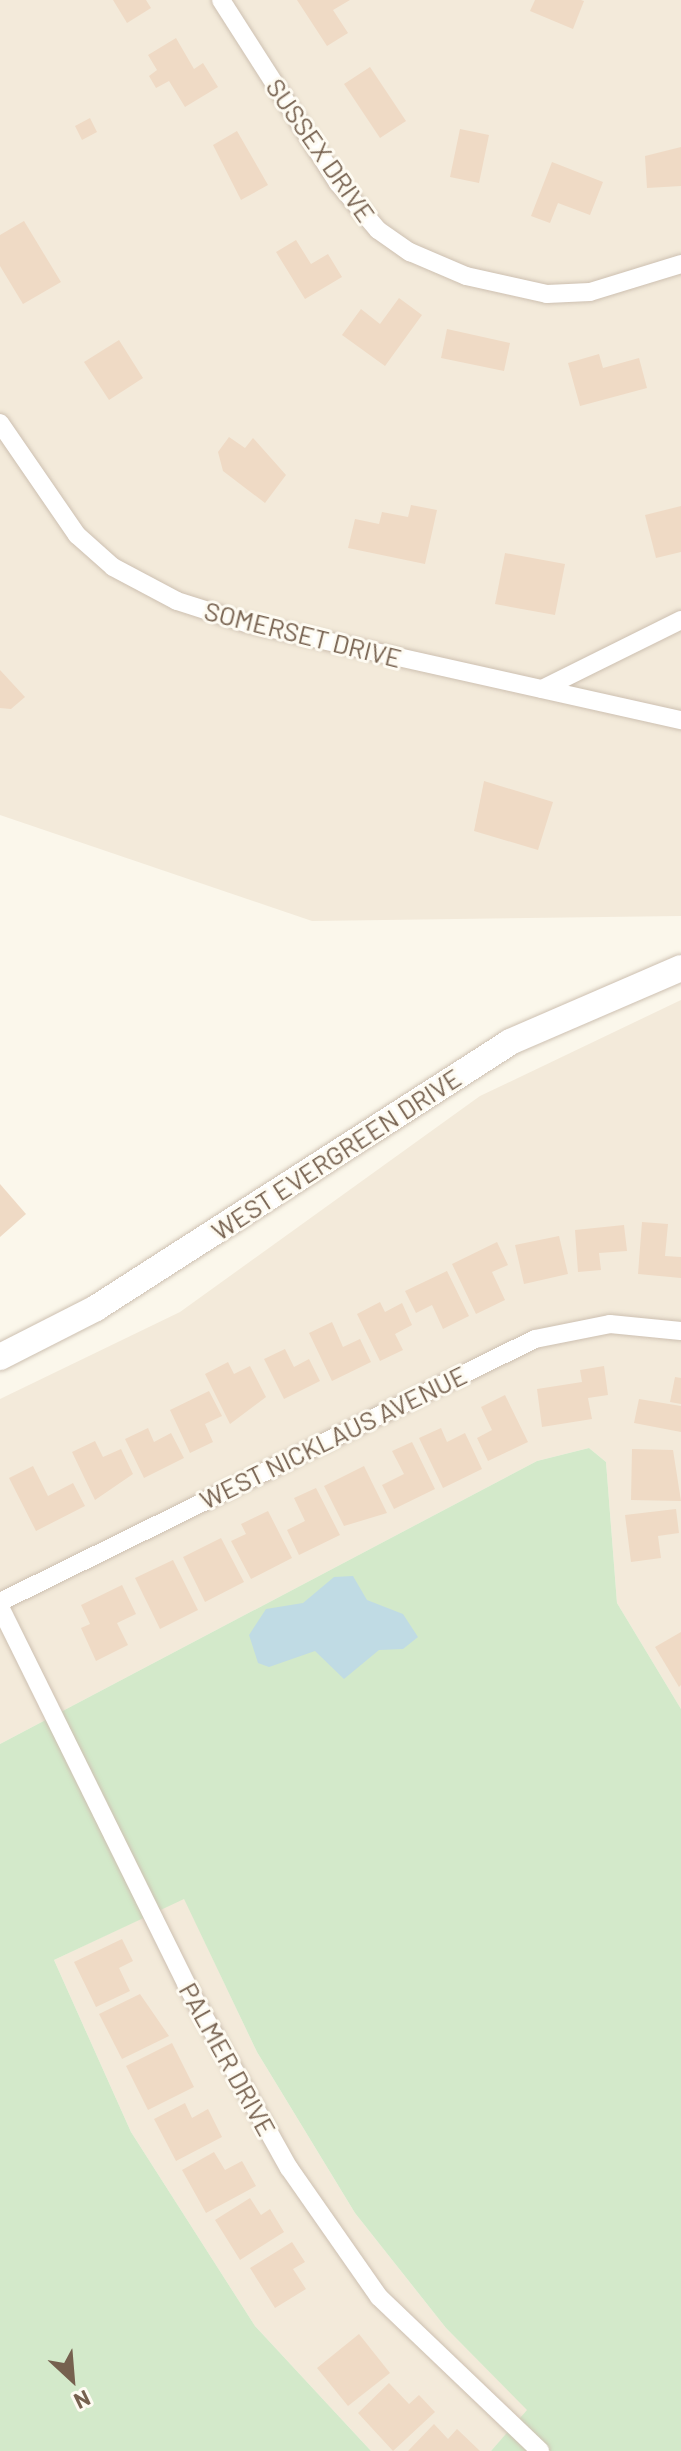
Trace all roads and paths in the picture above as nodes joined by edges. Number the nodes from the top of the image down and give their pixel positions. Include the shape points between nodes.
1 (221, 0) edge
2 (681, 264) edge
3 (0, 423) edge
4 (681, 620) edge
5 (542, 689) junction
6 (681, 720) edge
7 (681, 968) edge
8 (681, 1331) edge
9 (0, 1357) edge
10 (0, 1605) edge
11 (540, 2451) edge

1 - 2 street, SUSSEX DRIVE via 338,183 378,230 410,252 466,276 547,294 590,292
3 - 5 street, SOMERSET DRIVE via 77,535 155,591 246,623
4 - 5 street
5 - 6 street, SOMERSET DRIVE
7 - 9 street, WEST EVERGREEN DRIVE via 510,1042 96,1308
8 - 10 street, WEST NICKLAUS AVENUE via 610,1324 535,1339
10 - 11 street, PALMER DRIVE via 186,1984 289,2168 379,2297

